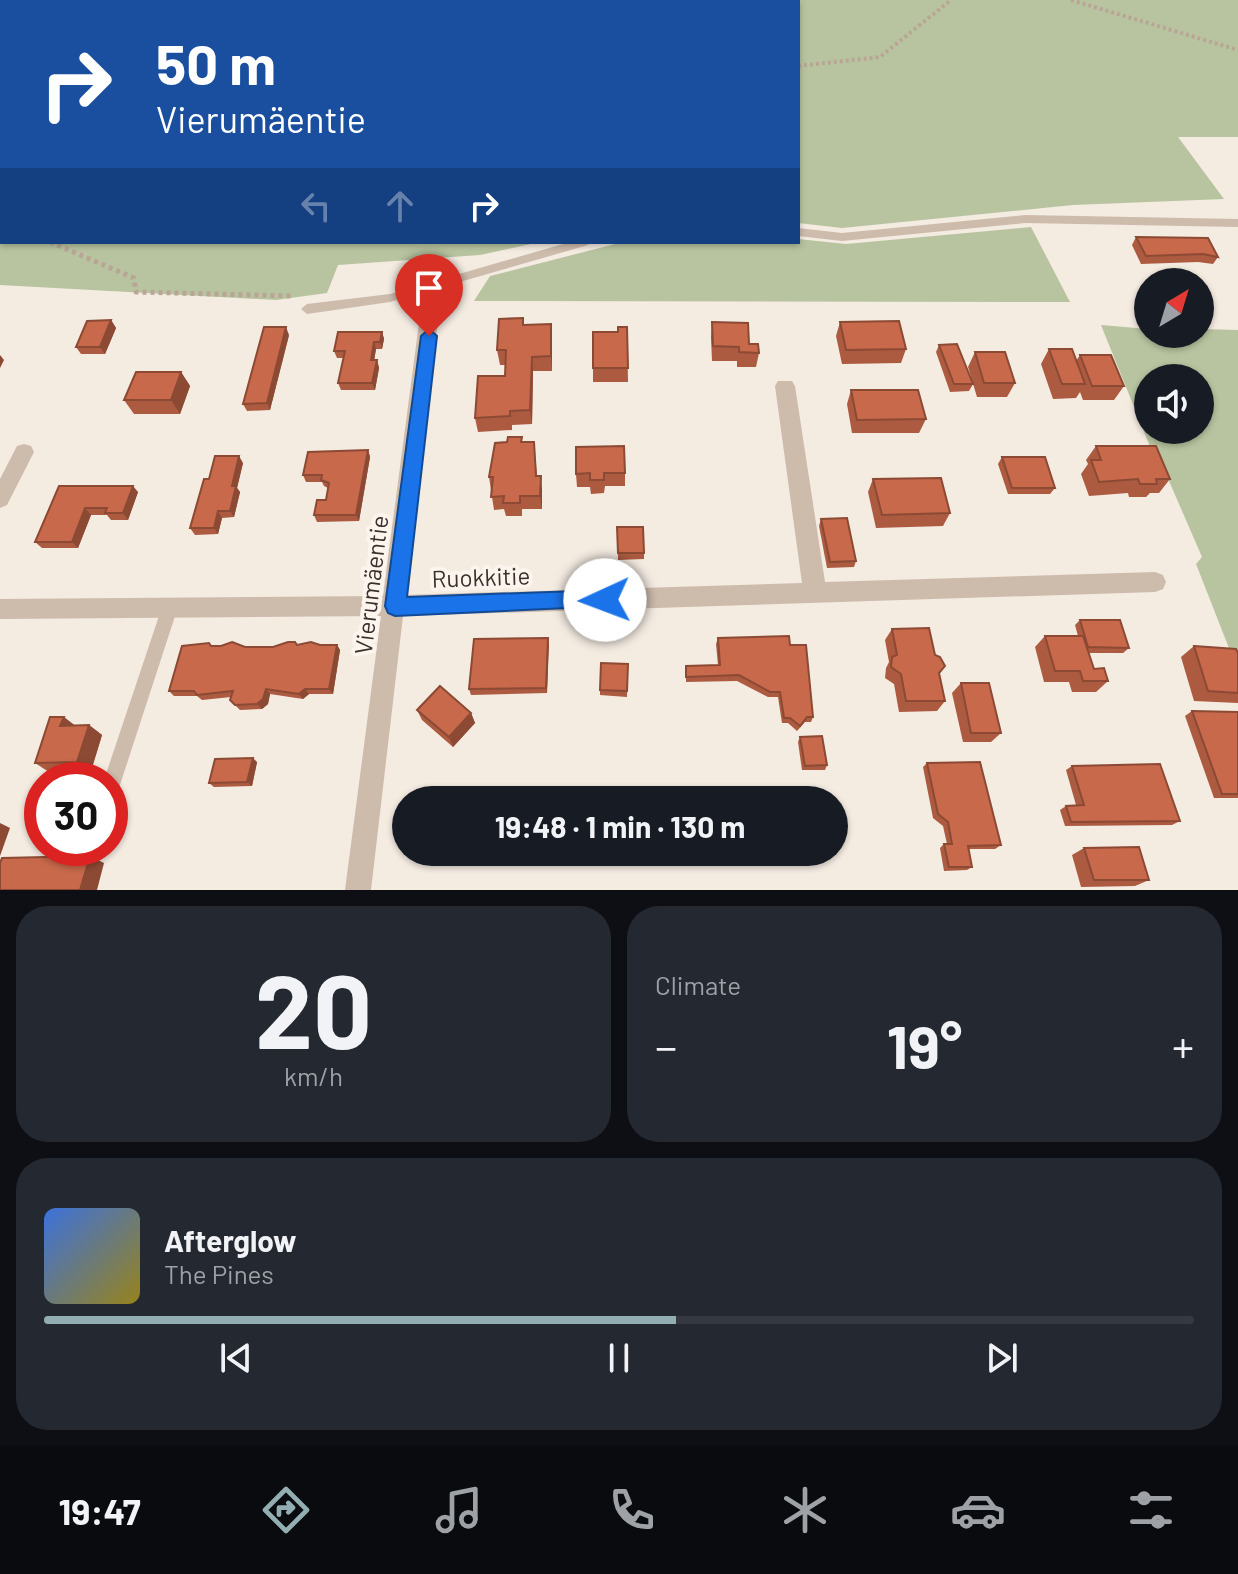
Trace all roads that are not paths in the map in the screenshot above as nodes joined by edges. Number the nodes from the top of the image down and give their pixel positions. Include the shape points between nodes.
1 (1238, 223) edge
2 (800, 232) edge
3 (577, 244) edge
4 (433, 285) junction
5 (304, 303) road end
6 (785, 386) dead end
7 (24, 452) dead end
8 (0, 499) edge
9 (1155, 582) dead end
10 (815, 593) junction
11 (395, 606) junction
12 (170, 607) junction
13 (0, 609) edge
14 (119, 762) edge
15 (358, 890) edge

1 - 2 lane via 1025,219 842,237
3 - 4 lane
4 - 5 lane via 390,298
4 - 11 street, Vierumäentie
6 - 10 street
7 - 8 street
9 - 10 street, Ruokkitie
10 - 11 street, Ruokkitie
11 - 12 street, Ruokkitie
11 - 15 street, Vierumäentie
12 - 13 street, Ruokkitie
12 - 14 lane

